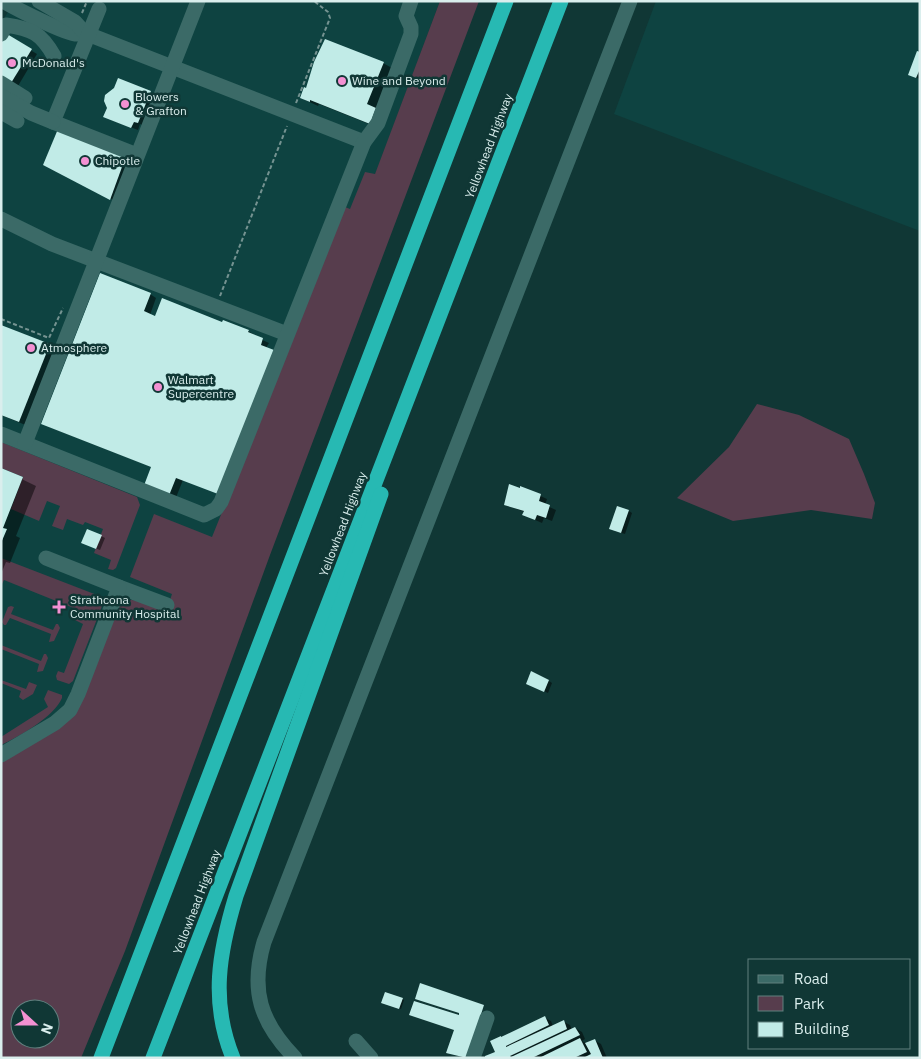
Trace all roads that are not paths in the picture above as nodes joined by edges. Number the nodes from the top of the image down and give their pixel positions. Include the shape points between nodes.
1 (3, 1) edge
2 (39, 1) edge
3 (198, 1) edge
4 (412, 1) edge
5 (506, 1) edge
6 (561, 1) edge
7 (630, 1) edge
8 (99, 8) dead end
9 (1, 11) edge
10 (21, 11) junction
11 (87, 33) junction
12 (1, 34) edge
13 (172, 67) junction
14 (74, 72) junction
15 (1, 83) edge
16 (1, 96) edge
17 (29, 100) dead end
18 (1, 112) edge
19 (17, 121) dead end
20 (53, 122) junction
21 (364, 142) junction
22 (137, 156) junction
23 (1, 219) edge
24 (96, 260) junction
25 (287, 334) junction
26 (416, 377) junction
27 (1, 434) edge
28 (25, 443) junction
29 (46, 558) dead end
30 (119, 587) junction
31 (168, 605) dead end
32 (1, 755) edge
33 (487, 1018) dead end
34 (356, 1041) dead end
35 (101, 1058) edge
36 (153, 1058) edge
37 (233, 1058) edge
38 (294, 1058) edge
39 (371, 1058) edge
40 (473, 1058) edge

1 - 10 street
2 - 11 street
3 - 13 street
4 - 21 street via 406,16 411,34 378,123
5 - 35 highway
6 - 26 highway, Yellowhead Highway
7 - 38 street via 264,942 257,979 261,1004 273,1033
8 - 11 street
9 - 10 street
10 - 11 street via 76,34
11 - 13 street
11 - 14 street
12 - 14 street via 6,26 27,28 46,42 52,59
13 - 21 street
13 - 22 street
14 - 20 street
15 - 17 street
16 - 20 street
18 - 19 street
20 - 22 street
21 - 25 street
22 - 24 street
23 - 24 street via 52,244
24 - 25 street
24 - 28 street
25 - 28 street via 221,502 216,509 204,515
26 - 36 highway, Yellowhead Highway
26 - 37 highway via 390,472 229,921 220,964 219,1001 220,1017
27 - 28 street
29 - 30 street
30 - 31 street
30 - 32 street via 70,710 55,723
33 - 40 street
34 - 39 street

